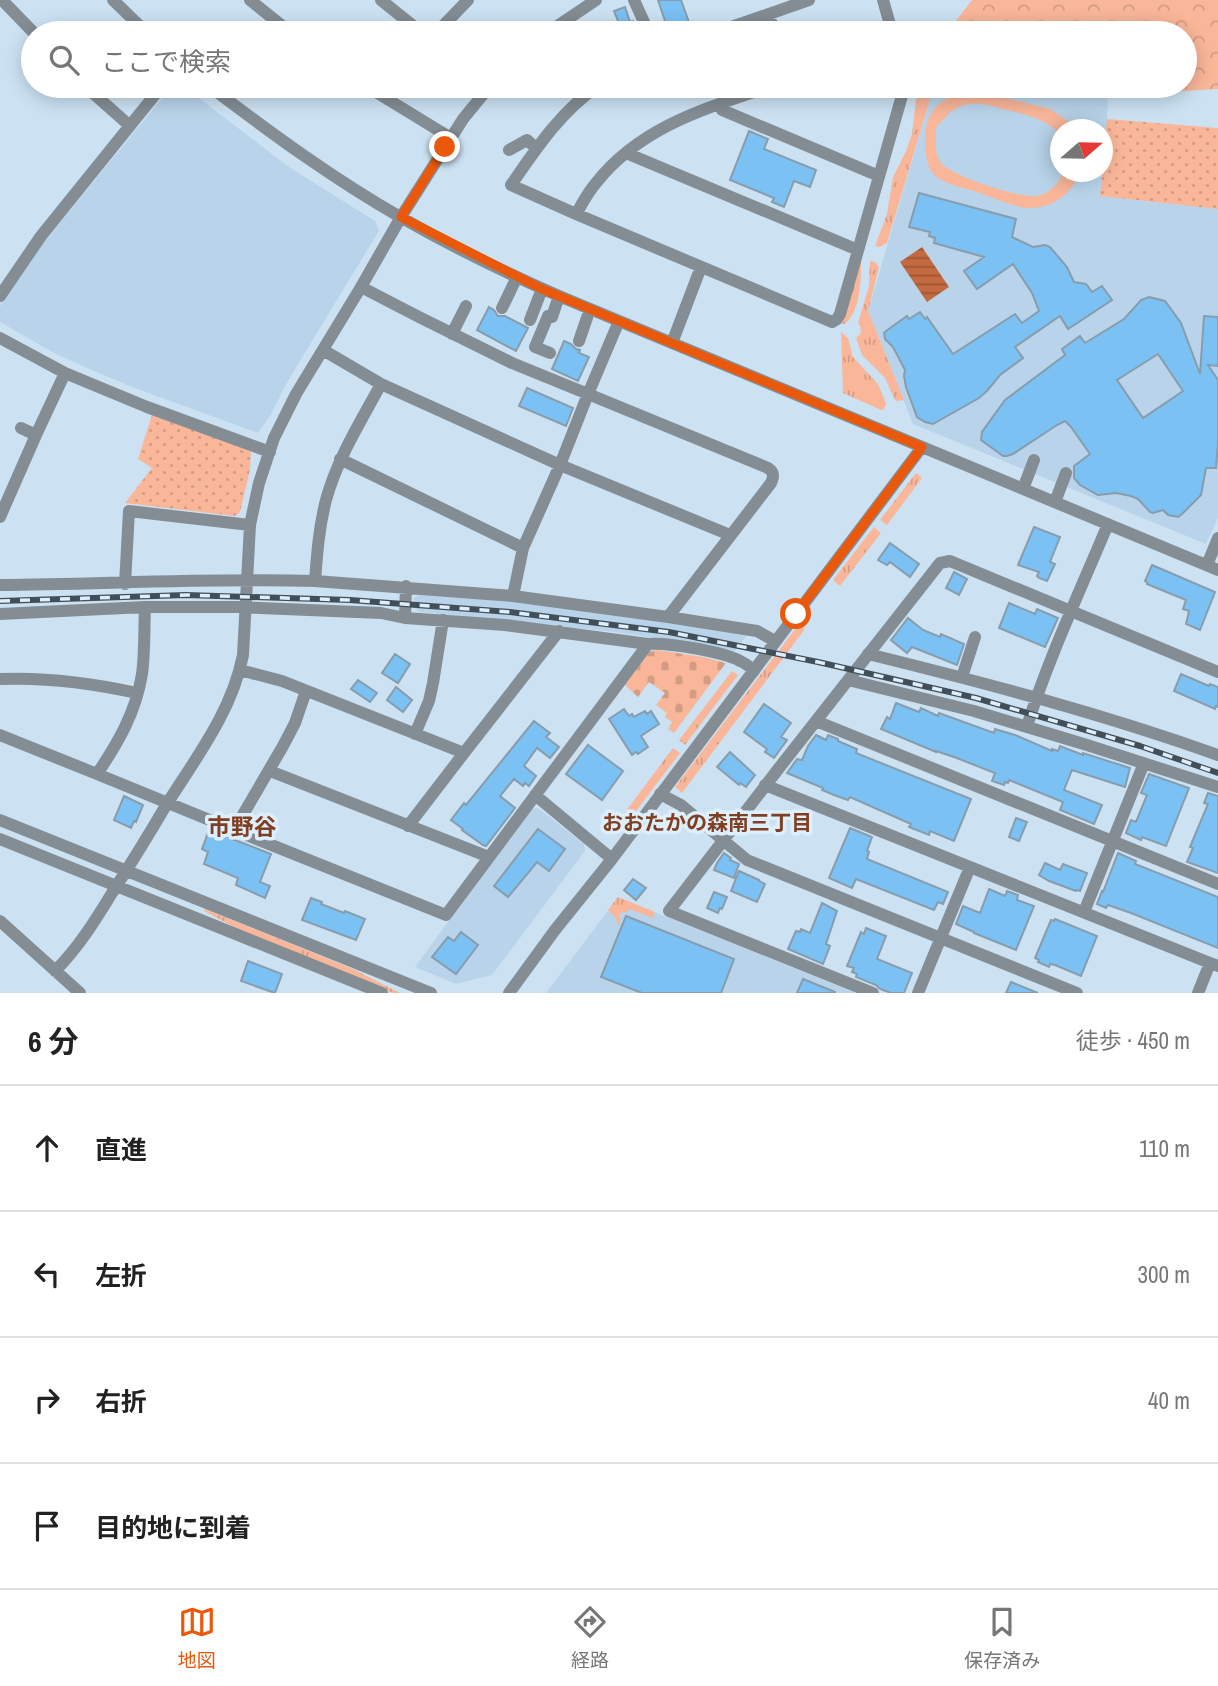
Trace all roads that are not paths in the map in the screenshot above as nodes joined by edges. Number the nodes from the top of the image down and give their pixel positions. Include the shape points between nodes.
1 (2, 0) edge
2 (113, 0) edge
3 (250, 0) edge
4 (381, 0) edge
5 (468, 0) edge
6 (596, 0) edge
7 (634, 0) edge
8 (809, 0) edge
9 (883, 0) edge
10 (766, 15) junction
11 (22, 21) edge
12 (135, 21) edge
13 (276, 21) edge
14 (407, 21) edge
15 (448, 21) edge
16 (565, 21) edge
17 (644, 21) edge
18 (749, 21) edge
19 (770, 21) edge
20 (889, 21) edge
21 (98, 98) edge
22 (152, 98) edge
23 (225, 98) edge
24 (480, 98) edge
25 (582, 98) edge
26 (737, 98) edge
27 (900, 98) edge
28 (387, 99) edge
29 (720, 104) junction
30 (130, 126) junction
31 (451, 138) junction
32 (536, 148) junction
33 (509, 150) dead end
34 (626, 153) junction
35 (879, 176) junction
36 (576, 214) junction
37 (401, 217) junction
38 (858, 250) junction
39 (701, 267) junction
40 (517, 277) junction
41 (361, 287) junction
42 (542, 289) junction
43 (0, 296) edge
44 (559, 296) junction
45 (466, 306) dead end
46 (502, 308) dead end
47 (590, 309) junction
48 (530, 320) dead end
49 (620, 321) junction
50 (452, 334) junction
51 (0, 338) edge
52 (579, 341) dead end
53 (672, 343) junction
54 (323, 350) junction
55 (550, 354) dead end
56 (65, 373) junction
57 (381, 384) junction
58 (588, 394) junction
59 (21, 428) dead end
60 (36, 435) junction
61 (922, 447) junction
62 (270, 452) junction
63 (341, 459) junction
64 (1034, 460) dead end
65 (559, 465) junction
66 (1066, 473) dead end
67 (1023, 489) junction
68 (1055, 502) junction
69 (0, 517) edge
70 (1108, 524) junction
71 (250, 525) junction
72 (730, 535) junction
73 (1218, 538) edge
74 (523, 548) junction
75 (1212, 567) edge
76 (246, 579) junction
77 (315, 581) junction
78 (125, 584) junction
79 (0, 585) edge
80 (406, 586) junction
81 (513, 596) junction
82 (145, 607) junction
83 (246, 607) junction
84 (1070, 611) junction
85 (0, 614) edge
86 (668, 617) junction
87 (405, 618) junction
88 (443, 620) junction
89 (559, 631) junction
90 (975, 637) dead end
91 (775, 641) junction
92 (648, 644) junction
93 (868, 654) junction
94 (240, 670) junction
95 (754, 671) junction
96 (1218, 672) edge
97 (962, 677) junction
98 (0, 679) edge
99 (848, 680) junction
100 (306, 691) junction
101 (137, 693) junction
102 (1036, 698) junction
103 (816, 721) junction
104 (1027, 726) junction
105 (415, 734) junction
106 (0, 735) edge
107 (464, 753) junction
108 (1218, 755) edge
109 (1144, 763) junction
110 (270, 771) junction
111 (97, 774) junction
112 (765, 785) junction
113 (1218, 787) edge
114 (660, 794) junction
115 (535, 795) junction
116 (167, 804) junction
117 (0, 820) edge
118 (408, 826) junction
119 (234, 830) junction
120 (0, 839) edge
121 (722, 841) junction
122 (1112, 841) junction
123 (489, 857) junction
124 (612, 859) junction
125 (970, 867) junction
126 (127, 871) junction
127 (1218, 884) edge
128 (116, 887) junction
129 (1084, 912) junction
130 (0, 921) edge
131 (940, 938) junction
132 (1214, 965) edge
133 (55, 971) junction
134 (80, 993) edge
135 (382, 993) edge
136 (431, 993) edge
137 (509, 993) edge
138 (873, 993) edge
139 (918, 993) edge
140 (1077, 993) edge
141 (1198, 993) edge

1 - 11 street
2 - 12 street
3 - 13 street
4 - 14 street
5 - 15 street
6 - 16 street
7 - 17 street
8 - 10 street
9 - 20 street
10 - 18 street
10 - 19 street
21 - 30 street
22 - 30 street
23 - 37 street
24 - 31 street
25 - 32 street
26 - 29 street
27 - 35 street
28 - 31 street
29 - 34 street via 667,124
29 - 35 street via 722,110
30 - 43 street via 41,236
31 - 37 street
32 - 33 street via 527,140
32 - 36 street via 511,185
34 - 36 street via 594,184
34 - 38 street
35 - 38 street
36 - 39 street
37 - 40 street
37 - 41 street
38 - 39 street via 840,314 832,323
39 - 53 street
40 - 42 street
40 - 46 street
41 - 50 street
41 - 54 street
42 - 44 street
42 - 48 street
44 - 47 street
44 - 55 street via 535,347
45 - 50 street
47 - 49 street
47 - 52 street
49 - 53 street
49 - 58 street
50 - 58 street
51 - 56 street
53 - 61 street
54 - 57 street
54 - 62 street via 296,394
56 - 60 street
56 - 62 street
57 - 63 street
57 - 65 street
58 - 65 street
58 - 72 street via 772,470 771,483
59 - 60 street
60 - 69 street
61 - 67 street
61 - 91 street
62 - 71 street
63 - 74 street
63 - 77 street via 326,499
64 - 67 street
65 - 72 street
65 - 74 street
66 - 68 street
67 - 68 street
68 - 70 street
70 - 75 street
70 - 84 street
71 - 76 street
71 - 78 street via 129,511
72 - 86 street
73 - 75 street
74 - 81 street
76 - 77 street
76 - 78 street
76 - 83 street
77 - 80 street
78 - 79 street
80 - 81 street
80 - 87 street
81 - 86 street
82 - 83 street
82 - 85 street
82 - 101 street
83 - 87 street
83 - 94 street
84 - 93 street via 945,561
84 - 96 street
84 - 102 street
86 - 91 street via 757,631
87 - 88 street
88 - 89 street
88 - 105 street via 429,701
89 - 92 street
89 - 107 street
90 - 97 street
91 - 95 street
92 - 95 street via 710,652 740,660
92 - 115 street
93 - 97 street
93 - 99 street
94 - 100 street
94 - 116 street via 225,709
95 - 114 street
97 - 102 street
98 - 101 street via 102,685
99 - 103 street
99 - 104 street
100 - 105 street
100 - 110 street
101 - 111 street via 124,731
102 - 104 street
102 - 108 street
103 - 112 street via 775,765
103 - 122 street
104 - 109 street
105 - 107 street
106 - 111 street
107 - 118 street
109 - 113 street
109 - 122 street
110 - 118 street
110 - 119 street
111 - 116 street
112 - 121 street
112 - 125 street
114 - 121 street via 681,805
114 - 124 street
115 - 123 street
115 - 124 street
116 - 119 street
116 - 126 street
117 - 126 street
118 - 123 street
119 - 123 street via 446,915
120 - 128 street
121 - 131 street via 747,860
121 - 138 street via 669,911
122 - 127 street
122 - 129 street
124 - 137 street
125 - 129 street
125 - 131 street
126 - 128 street
126 - 136 street
128 - 133 street
128 - 135 street
129 - 132 street
130 - 133 street
131 - 139 street
131 - 140 street
132 - 141 street
133 - 134 street

